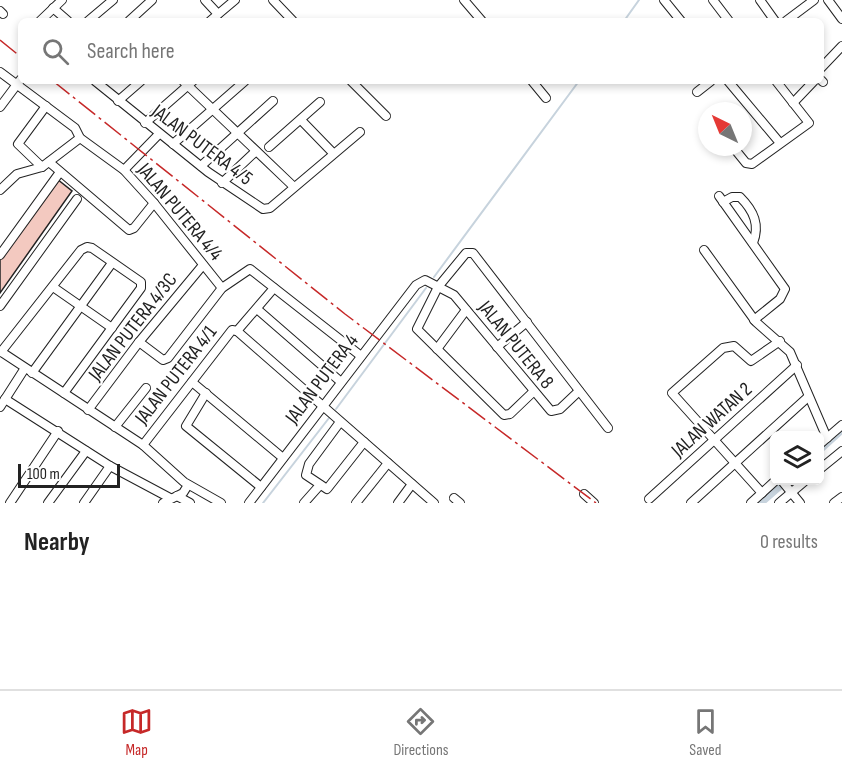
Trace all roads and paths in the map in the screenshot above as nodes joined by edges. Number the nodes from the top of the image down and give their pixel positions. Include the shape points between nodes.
1 (62, 0) edge
2 (113, 0) edge
3 (153, 0) edge
4 (205, 0) edge
5 (235, 0) edge
6 (273, 0) edge
7 (464, 0) edge
8 (664, 0) edge
9 (713, 0) edge
10 (760, 0) edge
11 (814, 0) edge
12 (828, 0) edge
13 (53, 8) junction
14 (218, 14) junction
15 (43, 18) edge
16 (65, 18) edge
17 (92, 18) edge
18 (132, 18) edge
19 (213, 18) edge
20 (290, 18) edge
21 (479, 18) edge
22 (679, 18) edge
23 (727, 18) edge
24 (773, 18) edge
25 (790, 18) edge
26 (842, 19) edge
27 (842, 46) edge
28 (824, 65) edge
29 (0, 72) edge
30 (18, 81) edge
31 (18, 82) edge
32 (22, 84) edge
33 (98, 84) edge
34 (138, 84) edge
35 (187, 84) edge
36 (189, 84) edge
37 (241, 84) edge
38 (354, 84) edge
39 (534, 84) edge
40 (707, 84) edge
41 (731, 84) edge
42 (778, 84) edge
43 (811, 84) edge
44 (697, 92) dead end
45 (546, 98) dead end
46 (118, 101) junction
47 (273, 101) dead end
48 (320, 102) dead end
49 (793, 103) junction
50 (46, 106) junction
51 (0, 107) edge
52 (212, 109) junction
53 (386, 116) dead end
54 (301, 120) junction
55 (145, 123) junction
56 (360, 132) dead end
57 (159, 134) junction
58 (238, 134) junction
59 (80, 138) junction
60 (780, 143) junction
61 (173, 144) junction
62 (269, 147) dead end
63 (256, 151) junction
64 (333, 153) junction
65 (741, 156) edge
66 (45, 165) junction
67 (201, 166) junction
68 (124, 170) junction
69 (60, 172) junction
70 (222, 183) junction
71 (293, 186) junction
72 (0, 190) edge
73 (77, 199) dead end
74 (154, 203) junction
75 (753, 243) junction
76 (704, 250) dead end
77 (0, 255) edge
78 (112, 263) junction
79 (203, 265) junction
80 (425, 280) joint
81 (52, 287) junction
82 (438, 287) junction
83 (222, 288) junction
84 (274, 288) junction
85 (0, 306) edge
86 (80, 307) junction
87 (257, 309) junction
88 (466, 310) junction
89 (754, 320) junction
90 (527, 322) junction
91 (112, 328) junction
92 (237, 331) junction
93 (780, 341) junction
94 (139, 342) junction
95 (497, 347) junction
96 (437, 349) junction
97 (0, 351) edge
98 (361, 356) junction
99 (797, 365) junction
100 (28, 370) junction
101 (341, 381) junction
102 (192, 382) junction
103 (146, 388) dead end
104 (579, 391) junction
105 (534, 392) junction
106 (64, 393) junction
107 (206, 393) junction
108 (808, 397) junction
109 (2, 403) edge
110 (322, 406) junction
111 (88, 410) junction
112 (340, 422) junction
113 (842, 425) edge
114 (115, 427) junction
115 (608, 428) dead end
116 (58, 431) junction
117 (827, 438) junction
118 (714, 440) junction
119 (824, 440) edge
120 (364, 442) junction
121 (143, 445) junction
122 (86, 451) junction
123 (842, 451) edge
124 (283, 458) junction
125 (388, 463) junction
126 (735, 463) junction
127 (824, 465) edge
128 (110, 466) junction
129 (412, 484) junction
130 (188, 485) junction
131 (775, 485) edge
132 (784, 485) edge
133 (799, 485) edge
134 (320, 486) junction
135 (261, 487) junction
136 (762, 492) junction
137 (791, 492) junction
138 (584, 494) dead end
139 (842, 497) edge
140 (170, 499) edge
141 (649, 499) dead end
142 (13, 502) edge
143 (48, 503) edge
144 (84, 503) edge
145 (190, 503) edge
146 (221, 503) edge
147 (249, 503) edge
148 (304, 503) edge
149 (356, 503) edge
150 (398, 503) edge
151 (434, 503) edge
152 (594, 503) edge
153 (691, 503) edge
154 (751, 503) edge
155 (779, 503) edge
156 (800, 503) edge
157 (834, 503) edge

1 - 13 street
2 - 17 street
3 - 18 street
4 - 14 street
5 - 14 street
6 - 20 street
7 - 21 street
8 - 22 street
9 - 23 street
10 - 24 street
11 - 25 street
12 - 26 street
13 - 15 street
13 - 16 street
14 - 19 street
27 - 28 street
29 - 30 street, JALAN PUTERA 4/4
31 - 51 street
32 - 50 street, JALAN PUTERA 4/4
33 - 46 street, JALAN PUTERA 4/5
34 - 46 street
35 - 55 street
36 - 52 street
37 - 52 street
38 - 53 street
39 - 45 street
40 - 44 street
41 - 60 street
42 - 49 street
43 - 49 street
46 - 55 street, JALAN PUTERA 4/5
47 - 58 street
48 - 54 street
49 - 60 street via 808,123
50 - 59 street, JALAN PUTERA 4/4 via 75,128
50 - 66 street via 18,144
52 - 58 street
52 - 61 street
54 - 62 street
54 - 64 street
55 - 57 street, JALAN PUTERA 4/5
56 - 64 street
57 - 61 street, JALAN PUTERA 4/5
57 - 68 street
58 - 63 street
58 - 67 street
59 - 66 street
59 - 68 street, JALAN PUTERA 4/4
60 - 65 street via 749,164
61 - 67 street, JALAN PUTERA 4/5
63 - 70 street
63 - 71 street
64 - 71 street
66 - 69 street
66 - 72 street via 18,174
67 - 70 street, JALAN PUTERA 4/5
68 - 74 street, JALAN PUTERA 4/4
69 - 74 street via 129,230
69 - 77 street
70 - 71 street, JALAN PUTERA 4/5 via 263,209 270,208
73 - 85 street
74 - 79 street, JALAN PUTERA 4/4
75 - 75 street via 721,199 740,197 750,208 757,228
75 - 89 street via 784,290 780,299
76 - 89 street
78 - 81 street via 92,248 83,248
78 - 86 street
78 - 91 street via 142,285
79 - 83 street, JALAN PUTERA 4/4
79 - 94 street, JALAN PUTERA 4/3C
80 - 82 street, JALAN PUTERA 8
80 - 98 street, JALAN PUTERA 4 via 416,285
81 - 86 street
81 - 97 street
82 - 88 street, JALAN PUTERA 8 via 454,295
82 - 90 street via 470,252
82 - 96 street via 417,329
83 - 84 street via 250,269
83 - 94 street via 168,358 164,360
84 - 87 street, JALAN PUTERA 4/1
84 - 98 street
86 - 91 street
86 - 100 street
87 - 92 street, JALAN PUTERA 4/1
87 - 101 street
88 - 95 street, JALAN PUTERA 8
88 - 96 street
89 - 93 street
90 - 95 street
90 - 104 street
91 - 106 street
92 - 102 street, JALAN PUTERA 4/1 via 232,330
92 - 110 street
93 - 99 street
93 - 118 street via 751,361 734,346 723,348 672,393
94 - 111 street, JALAN PUTERA 4/3C
95 - 105 street, JALAN PUTERA 8
96 - 105 street via 501,413 510,414
97 - 100 street
98 - 101 street, JALAN PUTERA 4
99 - 108 street
99 - 118 street, JALAN WATAN 2
100 - 106 street
100 - 109 street
101 - 110 street, JALAN PUTERA 4
102 - 107 street
102 - 121 street, JALAN PUTERA 4/1
103 - 114 street
104 - 105 street, JALAN PUTERA 8 via 555,412
104 - 115 street
106 - 111 street
107 - 124 street
107 - 135 street via 186,426
108 - 117 street
108 - 126 street
109 - 116 street
110 - 112 street
110 - 124 street, JALAN PUTERA 4
111 - 114 street
112 - 120 street
112 - 134 street via 305,471
113 - 117 street
114 - 121 street
116 - 122 street
116 - 142 street
117 - 119 street
118 - 126 street
118 - 141 street, JALAN WATAN 2
120 - 125 street
120 - 134 street via 330,486
121 - 130 street
122 - 128 street
122 - 143 street
123 - 127 street
124 - 135 street, JALAN PUTERA 4
125 - 129 street
125 - 149 street
126 - 136 street
126 - 153 street
128 - 140 street
128 - 144 street
129 - 150 street
129 - 151 street
130 - 140 street
130 - 146 street
131 - 136 street
132 - 137 street
133 - 137 street
134 - 148 street
135 - 147 street, JALAN PUTERA 4
136 - 154 street
137 - 155 street
137 - 156 street
138 - 152 street
139 - 157 street
140 - 145 street

